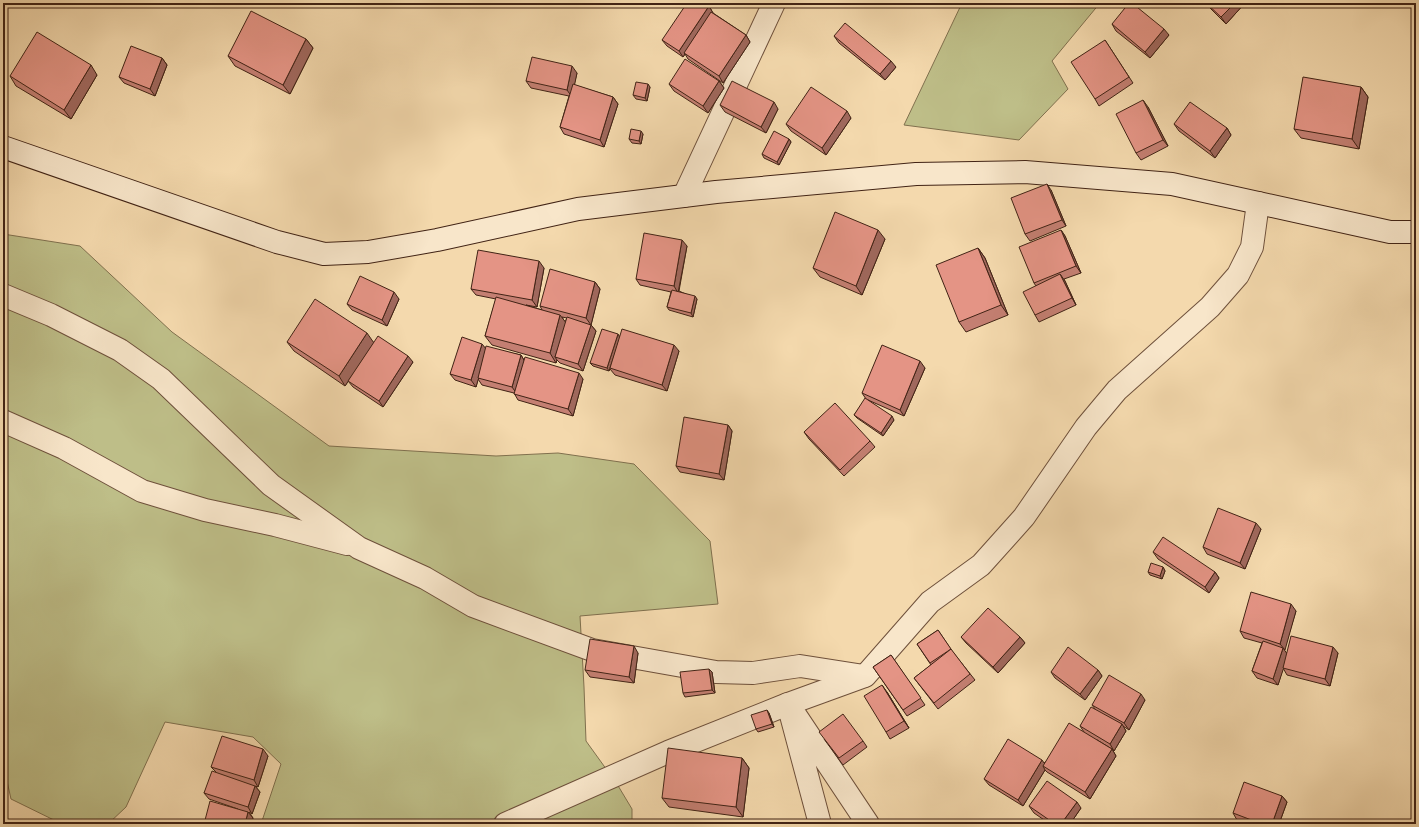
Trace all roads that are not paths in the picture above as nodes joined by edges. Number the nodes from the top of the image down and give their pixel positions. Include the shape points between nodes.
1 (774, 3) edge
2 (3, 147) edge
3 (684, 196) junction
4 (1258, 203) junction
5 (1416, 232) edge
6 (3, 295) edge
7 (3, 421) edge
8 (360, 548) junction
9 (865, 676) junction
10 (788, 704) junction
11 (505, 824) edge
12 (820, 824) edge
13 (868, 824) edge

1 - 3 street
2 - 3 street via 277,242 324,254 368,252 437,240 578,209
3 - 4 street via 916,174 1025,172 1172,184
4 - 5 street via 1390,232
4 - 9 street via 1252,247 1238,275 1210,307 1117,390 1086,427 1024,518 980,565 930,602
6 - 8 street via 51,315 120,350 162,379 271,485
7 - 8 street via 64,448 142,491 205,510 275,525
8 - 9 street via 425,578 473,606 592,650 716,672 753,672 800,666
9 - 10 street
10 - 11 street via 668,752
10 - 12 street
10 - 13 street

